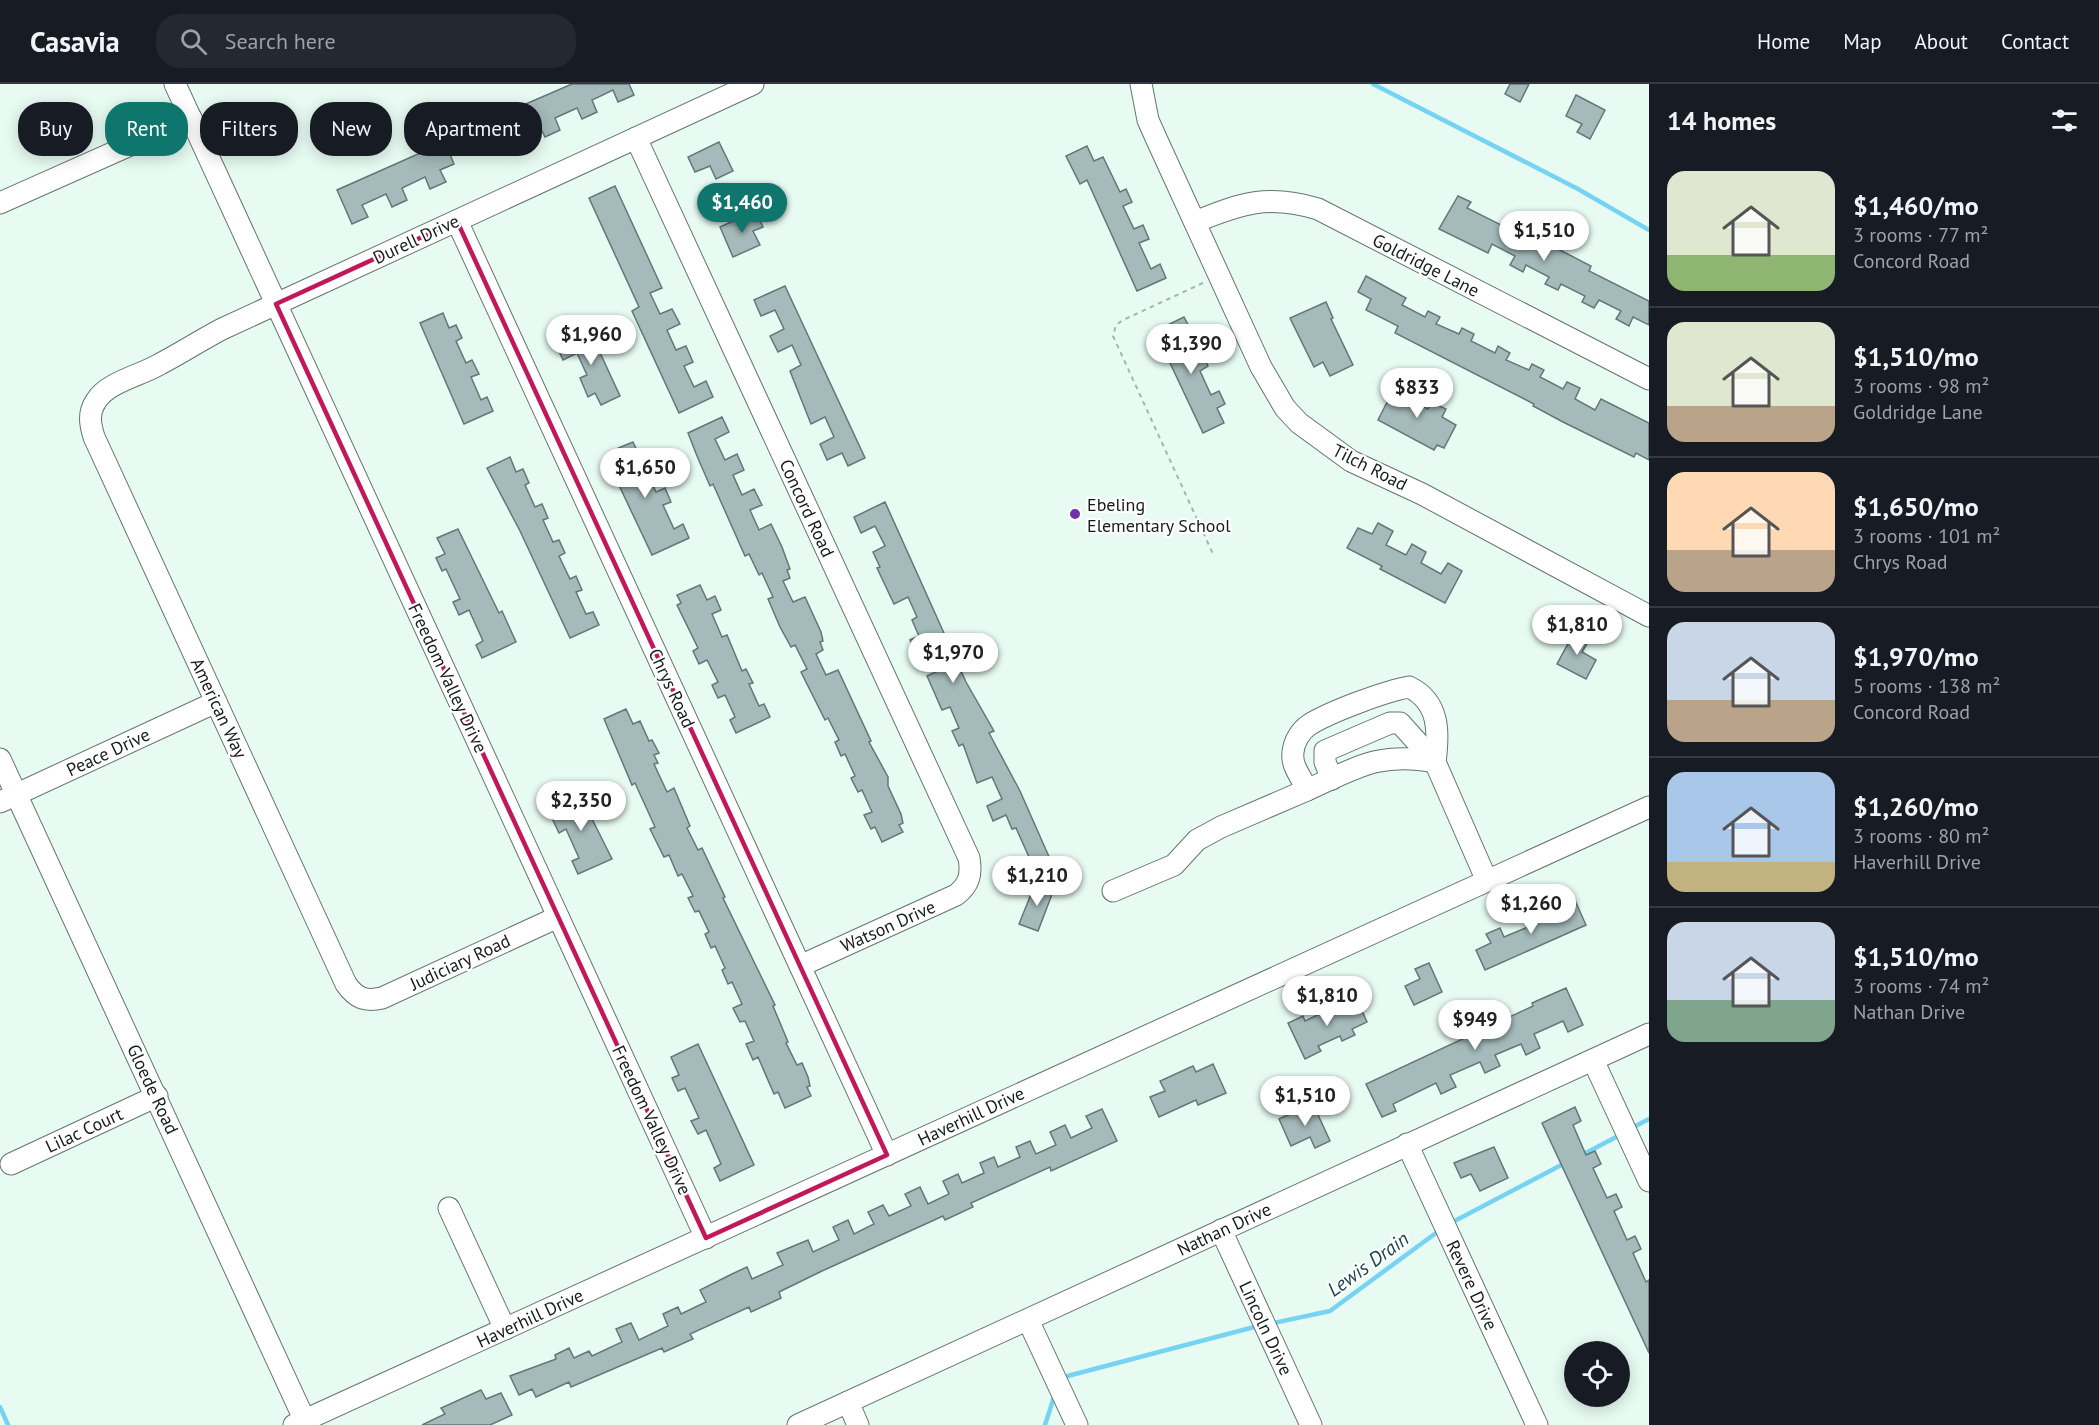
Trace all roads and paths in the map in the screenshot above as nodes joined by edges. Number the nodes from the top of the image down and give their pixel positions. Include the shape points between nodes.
1 (175, 84) edge
2 (753, 84) edge
3 (1141, 84) edge
4 (191, 118) junction
5 (636, 138) junction
6 (0, 203) edge
7 (456, 221) junction
8 (1195, 222) junction
9 (1209, 281) dead end
10 (276, 304) junction
11 (1649, 379) edge
12 (91, 411) joint
13 (1214, 554) dead end
14 (1649, 616) edge
15 (216, 702) junction
16 (0, 759) edge
17 (1435, 762) junction
18 (1332, 779) junction
19 (1307, 790) junction
20 (8, 798) edge
21 (1649, 807) edge
22 (970, 879) joint
23 (1487, 881) junction
24 (1113, 891) dead end
25 (558, 917) junction
26 (800, 966) junction
27 (360, 999) joint
28 (1649, 1034) edge
29 (1593, 1060) junction
30 (157, 1096) junction
31 (1407, 1144) junction
32 (886, 1155) junction
33 (11, 1164) dead end
34 (1649, 1181) edge
35 (449, 1208) dead end
36 (1221, 1230) junction
37 (706, 1238) junction
38 (1028, 1320) junction
39 (505, 1329) junction
40 (848, 1402) junction
41 (299, 1423) edge
42 (798, 1425) edge
43 (858, 1425) edge
44 (1077, 1425) edge
45 (1311, 1425) edge
46 (1537, 1425) edge

1 - 4 street, Freedom Valley Drive
2 - 5 street, Durell Drive
3 - 8 street, Tilch Road via 1148,120
4 - 6 street
4 - 10 street, Freedom Valley Drive
5 - 7 street, Durell Drive
5 - 22 street, Concord Road via 969,858
7 - 10 street, Durell Drive
7 - 26 street, Chrys Road
8 - 11 street, Goldridge Lane via 1257,201 1296,203 1318,209
8 - 14 street, Tilch Road via 1261,367 1299,423 1351,461 1422,494
9 - 13 path via 1123,320 1116,325 1113,336
10 - 12 street, Durell Drive via 110,389 97,398
10 - 25 street, Freedom Valley Drive
12 - 15 street, American Way via 94,437
15 - 20 street, Peace Drive
15 - 27 street, American Way via 346,984
16 - 20 street, Gloede Road
17 - 18 street via 1409,757 1382,758
17 - 18 street via 1400,723 1390,723 1325,751
17 - 19 street via 1438,739 1429,702 1409,687 1391,690 1308,725 1297,736 1292,753 1295,770
17 - 23 street
18 - 19 street
19 - 24 street via 1221,827 1197,840 1174,865
20 - 30 street, Gloede Road
21 - 23 street, Haverhill Drive
22 - 26 street, Watson Drive via 956,896
23 - 32 street, Haverhill Drive
25 - 27 street, Judiciary Road via 382,998
25 - 37 street, Freedom Valley Drive
26 - 32 street, Chrys Road
28 - 29 street, Nathan Drive
29 - 31 street, Nathan Drive
29 - 34 street
30 - 33 street, Lilac Court
30 - 41 street, Gloede Road
31 - 36 street, Nathan Drive
31 - 46 street, Revere Drive
32 - 37 street, Haverhill Drive
35 - 39 street
36 - 38 street, Nathan Drive
36 - 45 street, Lincoln Drive
37 - 39 street, Haverhill Drive
38 - 40 street, Nathan Drive
38 - 44 street
39 - 41 street, Haverhill Drive
40 - 42 street, Nathan Drive
40 - 43 street

